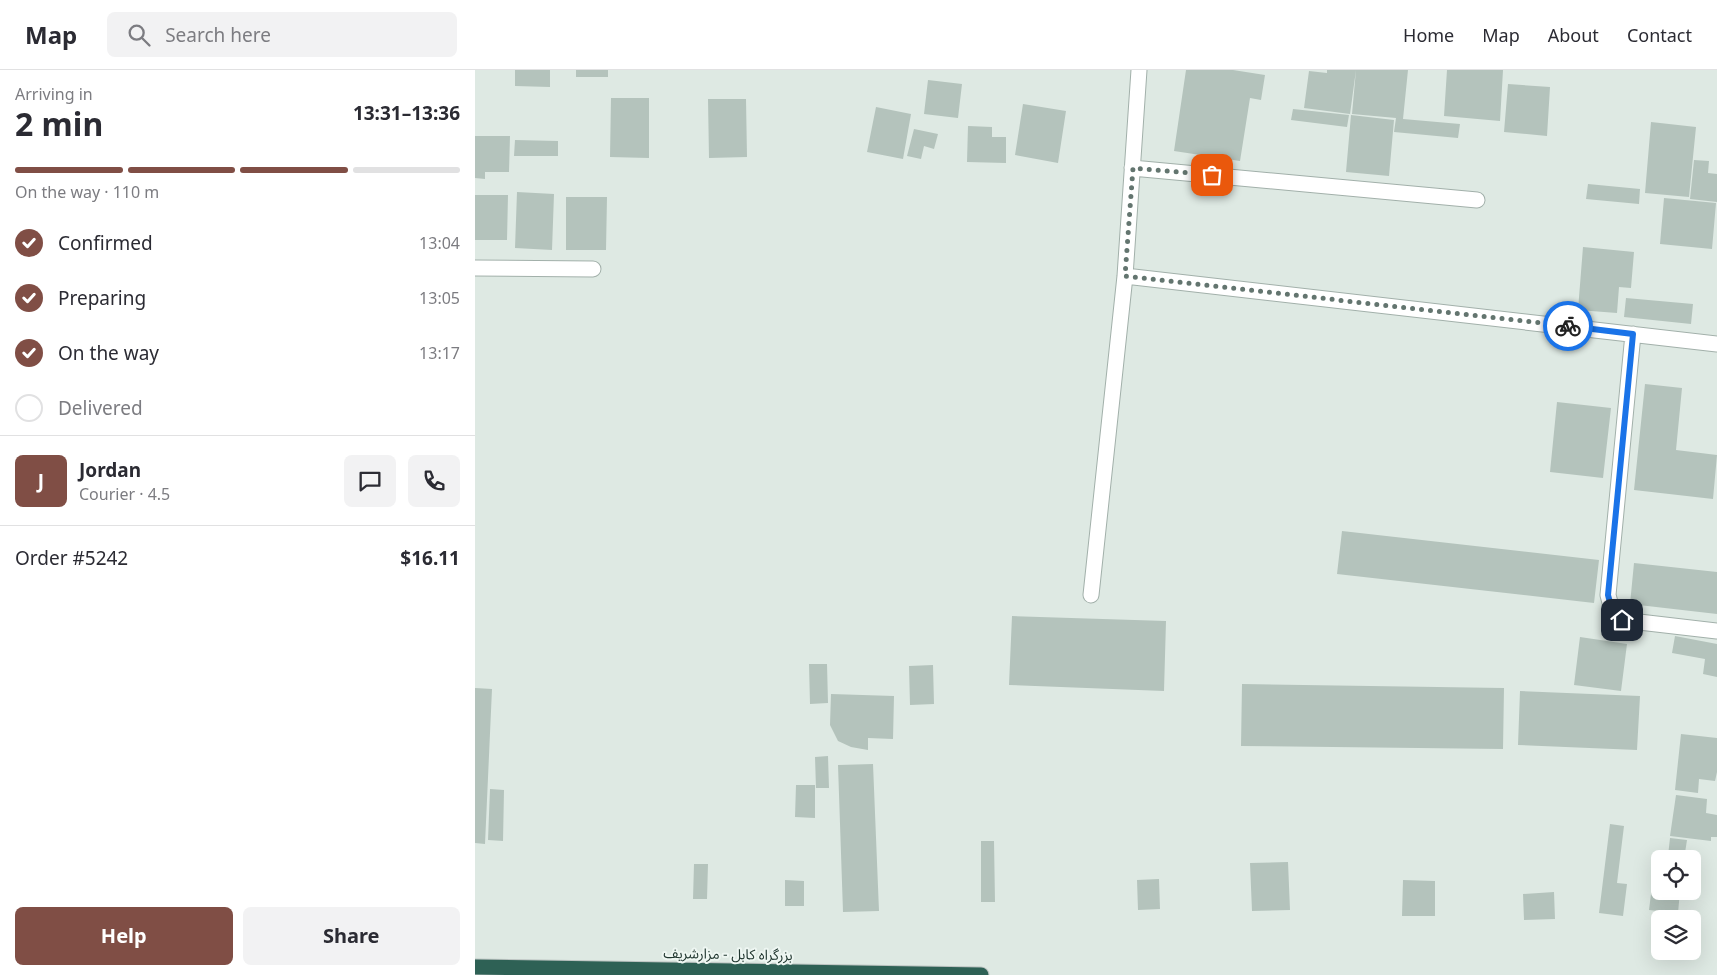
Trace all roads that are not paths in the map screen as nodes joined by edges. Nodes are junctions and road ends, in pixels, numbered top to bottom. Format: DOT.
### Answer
graph roads {
  1 [pos="1139,70"];
  2 [pos="1133,168"];
  3 [pos="1477,200"];
  4 [pos="475,268"];
  5 [pos="593,270"];
  6 [pos="1125,276"];
  7 [pos="1633,334"];
  8 [pos="1717,344"];
  9 [pos="1091,595"];
  10 [pos="1717,632"];
  11 [pos="475,967"];
  12 [pos="981,975"];
  1 -- 2 [label="street"];
  2 -- 3 [label="street"];
  2 -- 6 [label="street"];
  4 -- 5 [label="street"];
  6 -- 7 [label="street"];
  6 -- 9 [label="street"];
  7 -- 8 [label="street"];
  7 -- 10 [label="street"];
  11 -- 12 [label="highway, بزرگراه کابل - مزارشریف"];
}
